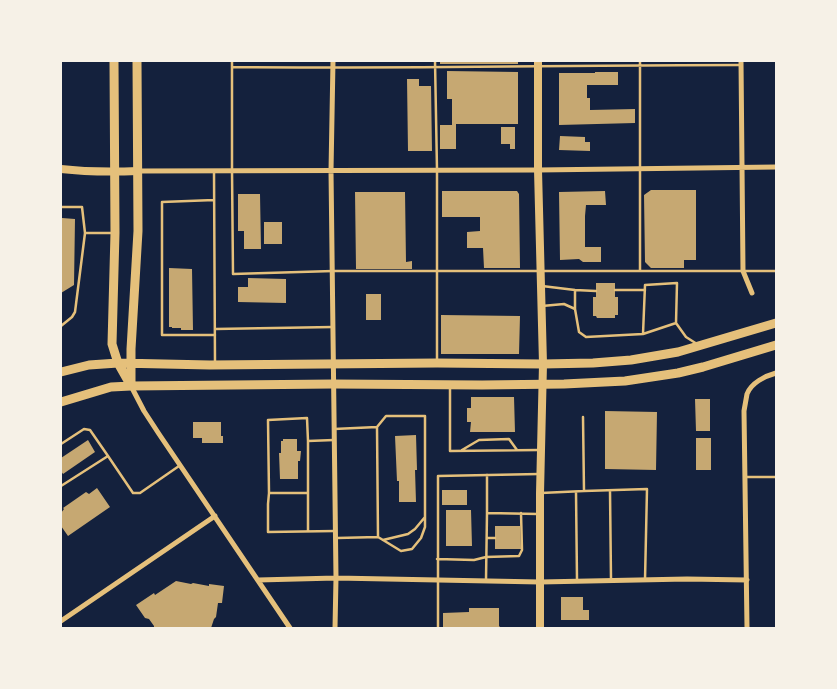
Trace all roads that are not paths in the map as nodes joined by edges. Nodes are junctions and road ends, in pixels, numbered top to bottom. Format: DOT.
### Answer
graph roads {
  1 [pos="114,61"];
  2 [pos="137,61"];
  3 [pos="232,61"];
  4 [pos="333,61"];
  5 [pos="435,61"];
  6 [pos="640,63"];
  7 [pos="741,63"];
  8 [pos="538,64"];
  9 [pos="232,67"];
  10 [pos="333,68"];
  11 [pos="435,68"];
  12 [pos="742,167"];
  13 [pos="776,167"];
  14 [pos="61,168"];
  15 [pos="640,168"];
  16 [pos="214,170"];
  17 [pos="232,170"];
  18 [pos="437,170"];
  19 [pos="538,170"];
  20 [pos="138,171"];
  21 [pos="331,171"];
  22 [pos="114,172"];
  23 [pos="214,200"];
  24 [pos="61,207"];
  25 [pos="85,233"];
  26 [pos="115,233"];
  27 [pos="540,271"];
  28 [pos="640,271"];
  29 [pos="743,271"];
  30 [pos="776,271"];
  31 [pos="333,272"];
  32 [pos="436,272"];
  33 [pos="540,286"];
  34 [pos="575,290"];
  35 [pos="615,290"];
  36 [pos="645,290"];
  37 [pos="596,291"];
  38 [pos="752,293"];
  39 [pos="541,306"];
  40 [pos="575,309"];
  41 [pos="676,323"];
  42 [pos="776,323"];
  43 [pos="61,326"];
  44 [pos="333,327"];
  45 [pos="215,329"];
  46 [pos="643,334"];
  47 [pos="215,335"];
  48 [pos="776,345"];
  49 [pos="700,346"];
  50 [pos="118,363"];
  51 [pos="130,363"];
  52 [pos="437,363"];
  53 [pos="333,364"];
  54 [pos="543,364"];
  55 [pos="215,365"];
  56 [pos="61,372"];
  57 [pos="776,373"];
  58 [pos="333,384"];
  59 [pos="542,384"];
  60 [pos="450,385"];
  61 [pos="131,386"];
  62 [pos="61,402"];
  63 [pos="583,417"];
  64 [pos="377,427"];
  65 [pos="334,429"];
  66 [pos="334,440"];
  67 [pos="308,441"];
  68 [pos="61,444"];
  69 [pos="517,450"];
  70 [pos="541,450"];
  71 [pos="461,451"];
  72 [pos="108,456"];
  73 [pos="180,466"];
  74 [pos="541,474"];
  75 [pos="487,475"];
  76 [pos="746,476"];
  77 [pos="776,477"];
  78 [pos="61,486"];
  79 [pos="584,491"];
  80 [pos="610,491"];
  81 [pos="576,492"];
  82 [pos="269,493"];
  83 [pos="308,493"];
  84 [pos="540,493"];
  85 [pos="487,513"];
  86 [pos="521,513"];
  87 [pos="540,514"];
  88 [pos="215,516"];
  89 [pos="425,517"];
  90 [pos="336,531"];
  91 [pos="308,532"];
  92 [pos="378,536"];
  93 [pos="336,538"];
  94 [pos="487,538"];
  95 [pos="495,538"];
  96 [pos="383,540"];
  97 [pos="486,557"];
  98 [pos="437,559"];
  99 [pos="336,578"];
  100 [pos="437,579"];
  101 [pos="258,580"];
  102 [pos="486,580"];
  103 [pos="611,580"];
  104 [pos="645,580"];
  105 [pos="747,580"];
  106 [pos="577,581"];
  107 [pos="540,582"];
  108 [pos="61,621"];
  109 [pos="290,628"];
  110 [pos="335,628"];
  111 [pos="438,628"];
  112 [pos="540,628"];
  113 [pos="747,628"];
  1 -- 22 [label="main road"];
  2 -- 20 [label="main road"];
  3 -- 9 [label="lane"];
  4 -- 10 [label="street"];
  5 -- 11 [label="lane"];
  6 -- 7 [label="lane"];
  6 -- 8 [label="lane"];
  6 -- 15 [label="lane"];
  7 -- 12 [label="street"];
  8 -- 11 [label="lane"];
  8 -- 19 [label="main road"];
  9 -- 10 [label="lane"];
  9 -- 17 [label="lane"];
  10 -- 11 [label="lane"];
  10 -- 21 [label="street"];
  11 -- 18 [label="lane"];
  12 -- 13 [label="street"];
  12 -- 15 [label="street"];
  12 -- 29 [label="street"];
  14 -- 22 [label="main road"];
  15 -- 19 [label="street"];
  15 -- 28 [label="lane"];
  16 -- 17 [label="street"];
  16 -- 20 [label="street"];
  16 -- 23 [label="lane"];
  17 -- 21 [label="street"];
  17 -- 31 [label="lane"];
  18 -- 19 [label="street"];
  18 -- 21 [label="street"];
  18 -- 32 [label="lane"];
  19 -- 27 [label="main road"];
  20 -- 22 [label="main road"];
  20 -- 51 [label="main road"];
  21 -- 31 [label="street"];
  22 -- 26 [label="main road"];
  23 -- 45 [label="lane"];
  23 -- 47 [label="lane"];
  24 -- 25 [label="lane"];
  25 -- 26 [label="lane"];
  25 -- 43 [label="lane"];
  26 -- 50 [label="main road"];
  27 -- 28 [label="lane"];
  27 -- 32 [label="lane"];
  27 -- 33 [label="main road"];
  28 -- 29 [label="lane"];
  29 -- 30 [label="lane"];
  29 -- 38 [label="street"];
  31 -- 32 [label="lane"];
  31 -- 44 [label="street"];
  32 -- 52 [label="lane"];
  33 -- 34 [label="lane"];
  33 -- 39 [label="main road"];
  34 -- 37 [label="lane"];
  34 -- 40 [label="lane"];
  35 -- 36 [label="lane"];
  36 -- 41 [label="lane"];
  36 -- 46 [label="lane"];
  39 -- 40 [label="lane"];
  39 -- 54 [label="main road"];
  40 -- 46 [label="lane"];
  41 -- 46 [label="lane"];
  41 -- 49 [label="lane"];
  42 -- 49 [label="main road"];
  44 -- 45 [label="lane"];
  44 -- 53 [label="street"];
  45 -- 47 [label="lane"];
  47 -- 55 [label="lane"];
  48 -- 59 [label="main road"];
  49 -- 54 [label="main road"];
  50 -- 51 [label="main road"];
  50 -- 56 [label="main road"];
  50 -- 61 [label="main road"];
  51 -- 55 [label="main road"];
  51 -- 61 [label="main road"];
  52 -- 53 [label="main road"];
  52 -- 54 [label="main road"];
  53 -- 55 [label="main road"];
  53 -- 58 [label="street"];
  54 -- 59 [label="main road"];
  57 -- 76 [label="street"];
  58 -- 60 [label="main road"];
  58 -- 61 [label="main road"];
  58 -- 65 [label="street"];
  59 -- 60 [label="main road"];
  59 -- 70 [label="main road"];
  60 -- 71 [label="lane"];
  61 -- 62 [label="main road"];
  61 -- 73 [label="street"];
  63 -- 79 [label="lane"];
  64 -- 65 [label="lane"];
  64 -- 89 [label="lane"];
  64 -- 92 [label="lane"];
  65 -- 66 [label="street"];
  66 -- 67 [label="lane"];
  66 -- 90 [label="street"];
  67 -- 82 [label="lane"];
  67 -- 83 [label="lane"];
  68 -- 72 [label="lane"];
  69 -- 70 [label="lane"];
  69 -- 71 [label="lane"];
  69 -- 71 [label="lane"];
  70 -- 74 [label="main road"];
  72 -- 73 [label="lane"];
  72 -- 78 [label="lane"];
  73 -- 88 [label="street"];
  74 -- 75 [label="lane"];
  74 -- 84 [label="main road"];
  75 -- 85 [label="lane"];
  75 -- 98 [label="lane"];
  76 -- 77 [label="lane"];
  76 -- 105 [label="street"];
  79 -- 80 [label="lane"];
  79 -- 81 [label="lane"];
  80 -- 103 [label="lane"];
  80 -- 104 [label="lane"];
  81 -- 84 [label="lane"];
  81 -- 106 [label="lane"];
  82 -- 83 [label="lane"];
  82 -- 91 [label="lane"];
  83 -- 91 [label="lane"];
  84 -- 87 [label="main road"];
  85 -- 86 [label="lane"];
  85 -- 94 [label="lane"];
  86 -- 87 [label="lane"];
  86 -- 97 [label="lane"];
  87 -- 107 [label="main road"];
  88 -- 101 [label="street"];
  88 -- 108 [label="street"];
  89 -- 96 [label="lane"];
  89 -- 96 [label="lane"];
  90 -- 91 [label="lane"];
  90 -- 93 [label="street"];
  92 -- 93 [label="lane"];
  92 -- 96 [label="lane"];
  93 -- 99 [label="street"];
  94 -- 95 [label="lane"];
  94 -- 97 [label="lane"];
  97 -- 98 [label="lane"];
  97 -- 102 [label="lane"];
  98 -- 100 [label="lane"];
  99 -- 100 [label="street"];
  99 -- 101 [label="street"];
  99 -- 110 [label="street"];
  100 -- 102 [label="street"];
  100 -- 111 [label="lane"];
  101 -- 109 [label="street"];
  102 -- 107 [label="street"];
  103 -- 104 [label="street"];
  103 -- 106 [label="street"];
  104 -- 105 [label="street"];
  105 -- 113 [label="street"];
  106 -- 107 [label="street"];
  107 -- 112 [label="main road"];
}
